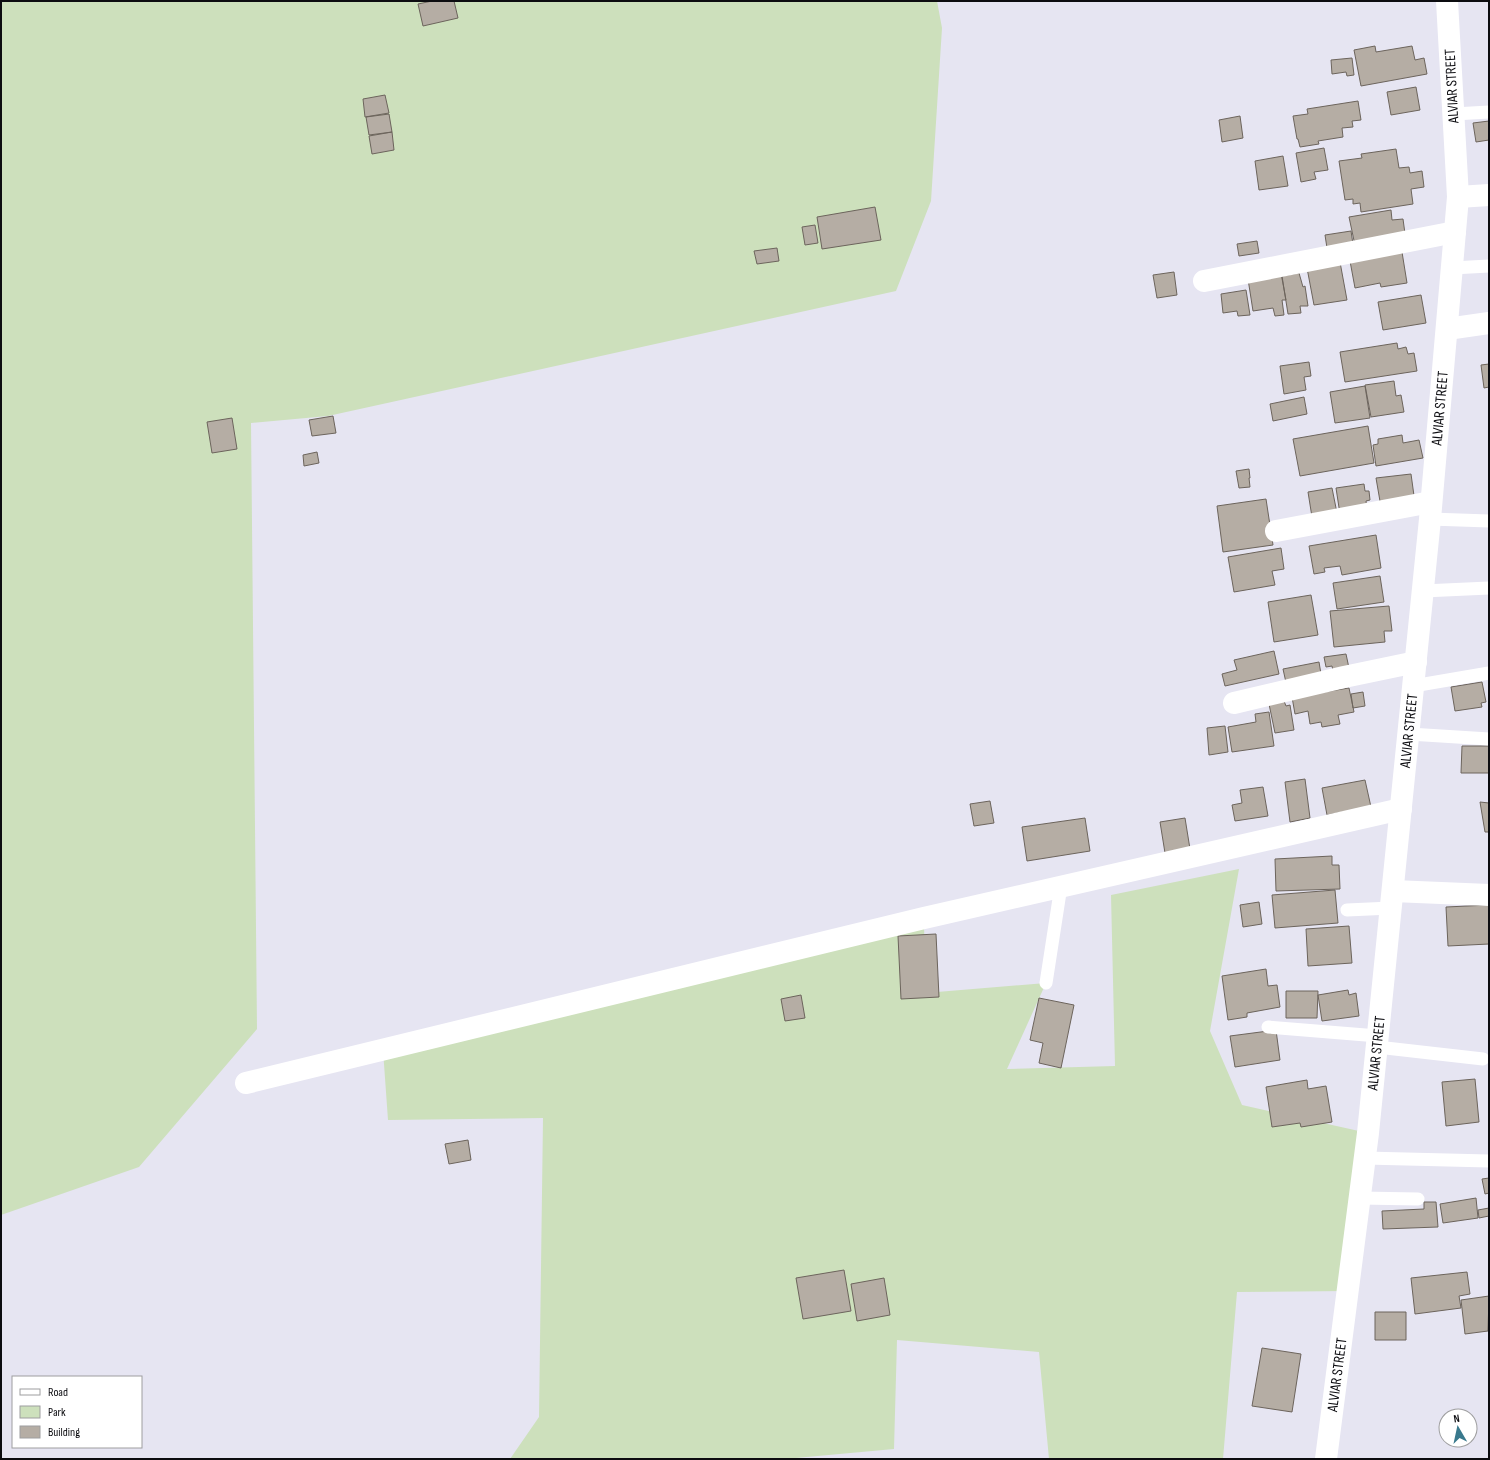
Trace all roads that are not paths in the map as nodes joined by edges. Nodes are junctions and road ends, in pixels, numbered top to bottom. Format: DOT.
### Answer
graph roads {
  1 [pos="1447,1"];
  2 [pos="1489,112"];
  3 [pos="1454,114"];
  4 [pos="1489,195"];
  5 [pos="1458,197"];
  6 [pos="1455,232"];
  7 [pos="1489,266"];
  8 [pos="1452,268"];
  9 [pos="1204,281"];
  10 [pos="1489,322"];
  11 [pos="1447,329"];
  12 [pos="1431,510"];
  13 [pos="1489,521"];
  14 [pos="1276,531"];
  15 [pos="1489,588"];
  16 [pos="1423,591"];
  17 [pos="1416,662"];
  18 [pos="1489,673"];
  19 [pos="1413,686"];
  20 [pos="1234,703"];
  21 [pos="1409,734"];
  22 [pos="1489,740"];
  23 [pos="1401,809"];
  24 [pos="1061,886"];
  25 [pos="1489,895"];
  26 [pos="1392,899"];
  27 [pos="1347,910"];
  28 [pos="1046,983"];
  29 [pos="1268,1027"];
  30 [pos="1377,1041"];
  31 [pos="1483,1059"];
  32 [pos="246,1083"];
  33 [pos="1365,1158"];
  34 [pos="1489,1161"];
  35 [pos="1360,1198"];
  36 [pos="1418,1199"];
  37 [pos="1326,1459"];
  1 -- 3 [label="street, ALVIAR STREET"];
  2 -- 3 [label="lane"];
  3 -- 5 [label="street, ALVIAR STREET"];
  4 -- 5 [label="street"];
  5 -- 6 [label="street, ALVIAR STREET"];
  6 -- 8 [label="street, ALVIAR STREET"];
  6 -- 9 [label="street"];
  7 -- 8 [label="lane"];
  8 -- 11 [label="street, ALVIAR STREET"];
  10 -- 11 [label="street"];
  11 -- 12 [label="street, ALVIAR STREET"];
  12 -- 13 [label="lane"];
  12 -- 14 [label="street"];
  12 -- 16 [label="street, ALVIAR STREET"];
  15 -- 16 [label="lane"];
  16 -- 17 [label="street, ALVIAR STREET"];
  17 -- 19 [label="street, ALVIAR STREET"];
  17 -- 20 [label="street"];
  18 -- 19 [label="lane"];
  19 -- 21 [label="street, ALVIAR STREET"];
  21 -- 22 [label="lane"];
  21 -- 23 [label="street, ALVIAR STREET"];
  23 -- 24 [label="street"];
  23 -- 26 [label="street, ALVIAR STREET"];
  24 -- 28 [label="lane"];
  24 -- 32 [label="street"];
  25 -- 26 [label="street"];
  26 -- 27 [label="lane"];
  26 -- 30 [label="street, ALVIAR STREET"];
  29 -- 30 [label="lane"];
  30 -- 31 [label="lane"];
  30 -- 33 [label="street, ALVIAR STREET"];
  33 -- 34 [label="lane"];
  33 -- 35 [label="street, ALVIAR STREET"];
  35 -- 36 [label="lane"];
  35 -- 37 [label="street, ALVIAR STREET"];
}
